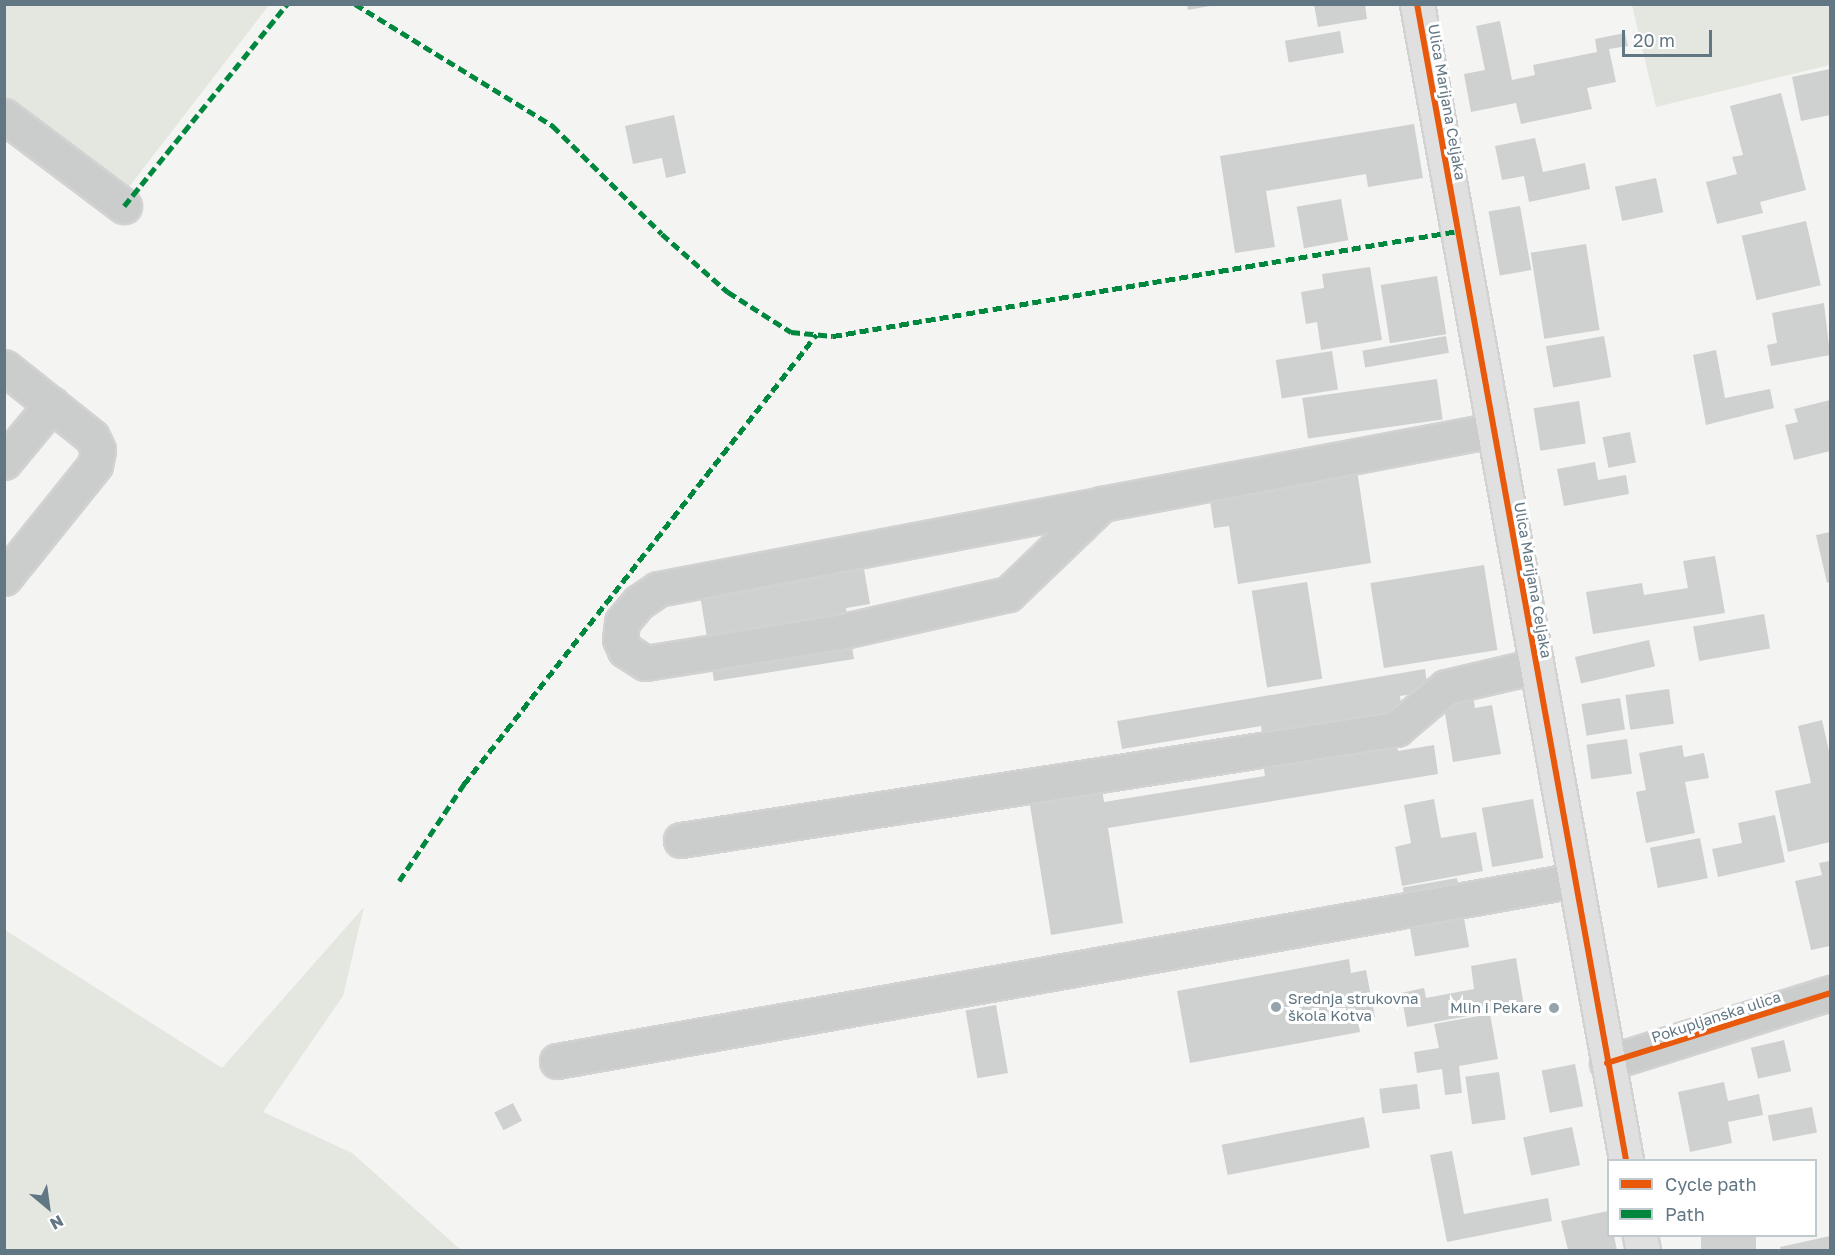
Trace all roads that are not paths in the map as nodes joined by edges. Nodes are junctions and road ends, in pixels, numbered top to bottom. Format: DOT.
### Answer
graph roads {
  1 [pos="1417,4"];
  2 [pos="4,117"];
  3 [pos="124,206"];
  4 [pos="4,367"];
  5 [pos="52,404"];
  6 [pos="1494,430"];
  7 [pos="4,462"];
  8 [pos="1102,504"];
  9 [pos="4,578"];
  10 [pos="1536,666"];
  11 [pos="681,840"];
  12 [pos="1575,880"];
  13 [pos="1830,993"];
  14 [pos="557,1061"];
  15 [pos="1607,1063"];
  16 [pos="1626,1159"];
  1 -- 6 [label="main road, Ulica Marijana Celjaka"];
  2 -- 3 [label="street"];
  4 -- 5 [label="street"];
  5 -- 7 [label="street"];
  5 -- 9 [label="street"];
  6 -- 8 [label="street"];
  6 -- 10 [label="main road, Ulica Marijana Celjaka"];
  8 -- 8 [label="street"];
  10 -- 11 [label="street"];
  10 -- 12 [label="main road, Ulica Marijana Celjaka"];
  12 -- 14 [label="street"];
  12 -- 15 [label="main road, Ulica Marijana Celjaka"];
  13 -- 15 [label="street, Pokupljanska ulica"];
  15 -- 16 [label="main road, Ulica Marijana Celjaka"];
}
